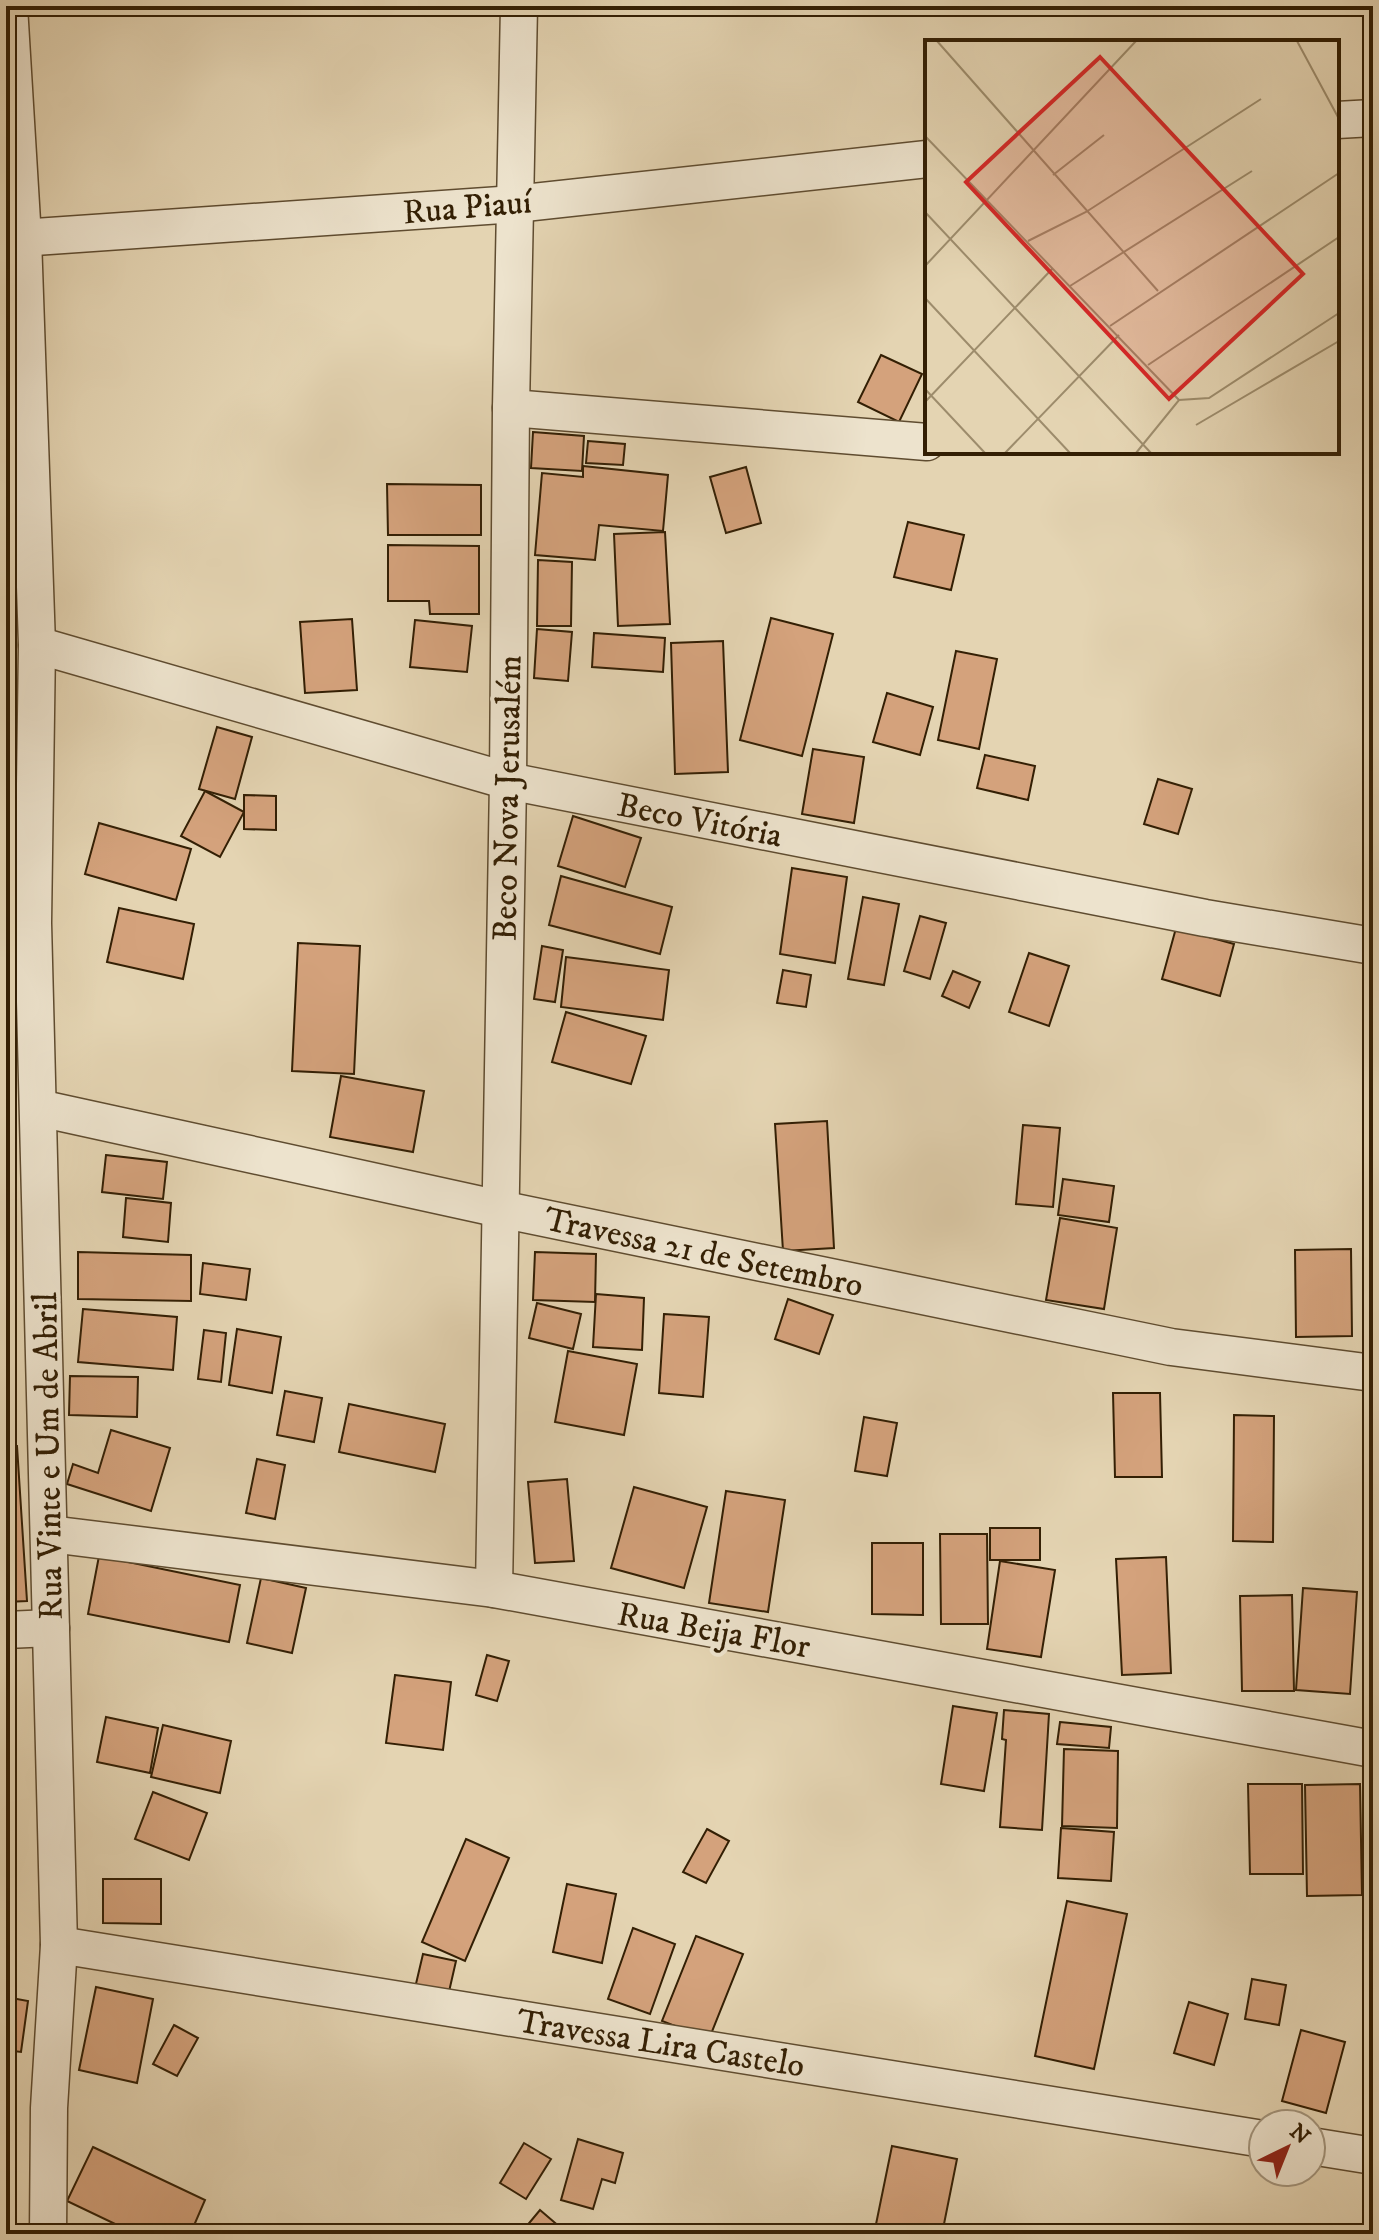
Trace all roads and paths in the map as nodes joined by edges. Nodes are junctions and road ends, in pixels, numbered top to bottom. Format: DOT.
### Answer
graph roads {
  1 [pos="9,6"];
  2 [pos="519,6"];
  3 [pos="1373,118"];
  4 [pos="1339,120"];
  5 [pos="925,159"];
  6 [pos="515,204"];
  7 [pos="15,238"];
  8 [pos="511,408"];
  9 [pos="925,442"];
  10 [pos="37,645"];
  11 [pos="508,781"];
  12 [pos="19,923"];
  13 [pos="1373,946"];
  14 [pos="39,1108"];
  15 [pos="500,1209"];
  16 [pos="1373,1373"];
  17 [pos="50,1534"];
  18 [pos="494,1589"];
  19 [pos="51,1628"];
  20 [pos="6,1630"];
  21 [pos="1373,1749"];
  22 [pos="59,1945"];
  23 [pos="1247,2136"];
  24 [pos="1327,2149"];
  25 [pos="1373,2156"];
  26 [pos="48,2234"];
  1 -- 7 [label="street, Rua Vinte e Um de Abril"];
  2 -- 6 [label="street, Beco Nova Jerusalém"];
  3 -- 4 [label="street"];
  5 -- 6 [label="street, Rua Piauí"];
  6 -- 7 [label="street, Rua Piauí"];
  6 -- 8 [label="street, Beco Nova Jerusalém"];
  7 -- 10 [label="street, Rua Vinte e Um de Abril"];
  8 -- 9 [label="street"];
  8 -- 11 [label="street, Beco Nova Jerusalém"];
  10 -- 11 [label="street, Beco Vitória"];
  10 -- 12 [label="street, Rua Vinte e Um de Abril"];
  11 -- 13 [label="street, Beco Vitória"];
  11 -- 15 [label="street, Beco Nova Jerusalém"];
  12 -- 14 [label="street, Rua Vinte e Um de Abril"];
  14 -- 15 [label="street, Travessa 21 de Setembro"];
  14 -- 17 [label="street, Rua Vinte e Um de Abril"];
  15 -- 16 [label="street, Travessa 21 de Setembro"];
  15 -- 18 [label="street, Beco Nova Jerusalém"];
  17 -- 18 [label="street, Rua Beija Flor"];
  17 -- 19 [label="street, Rua Vinte e Um de Abril"];
  18 -- 21 [label="street, Rua Beija Flor"];
  19 -- 20 [label="street"];
  19 -- 22 [label="street, Rua Vinte e Um de Abril"];
  22 -- 23 [label="street, Travessa Lira Castelo"];
  22 -- 26 [label="street, Rua Vinte e Um de Abril"];
  24 -- 25 [label="street"];
}
